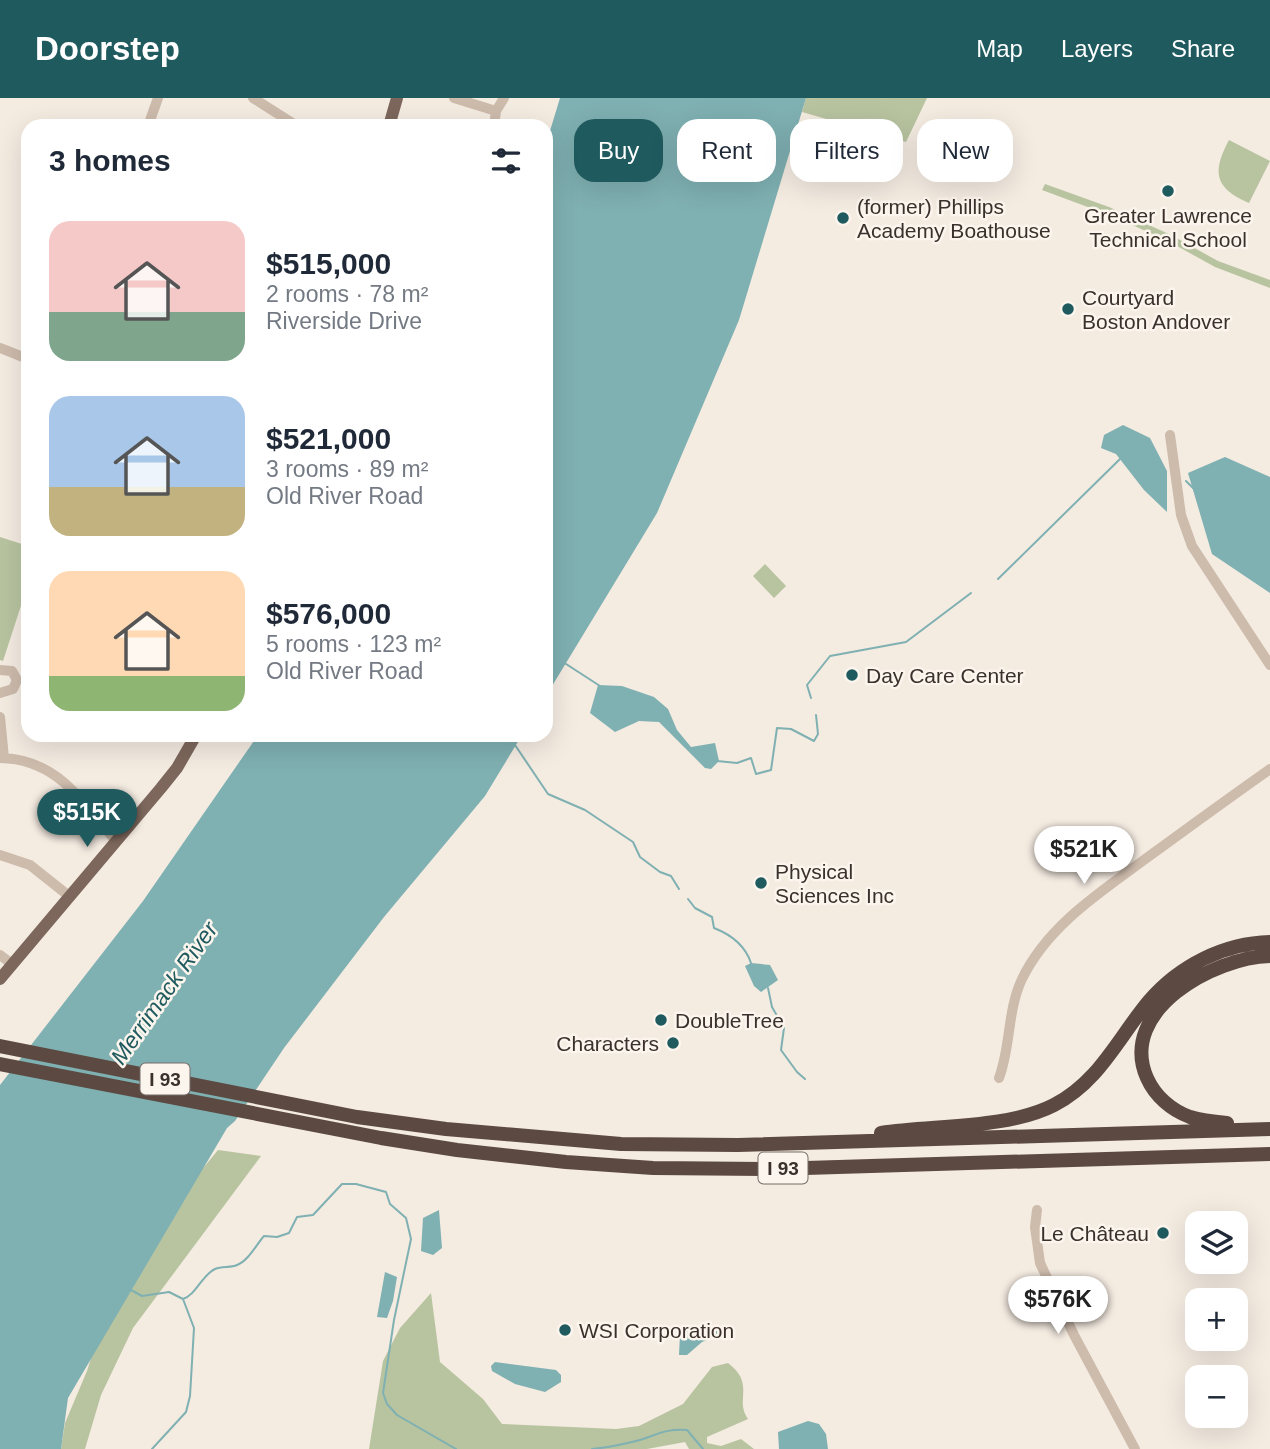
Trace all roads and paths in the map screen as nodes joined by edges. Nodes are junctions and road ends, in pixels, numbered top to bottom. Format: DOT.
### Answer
graph roads {
  1 [pos="158,98"];
  2 [pos="253,98"];
  3 [pos="397,98"];
  4 [pos="454,98"];
  5 [pos="504,98"];
  6 [pos="496,111"];
  7 [pos="150,119"];
  8 [pos="286,119"];
  9 [pos="391,119"];
  10 [pos="495,119"];
  11 [pos="0,348"];
  12 [pos="21,356"];
  13 [pos="1170,435"];
  14 [pos="1270,665"];
  15 [pos="0,670"];
  16 [pos="0,694"];
  17 [pos="0,717"];
  18 [pos="192,742"];
  19 [pos="2,758"];
  20 [pos="1270,769"];
  21 [pos="116,841"];
  22 [pos="0,855"];
  23 [pos="69,896"];
  24 [pos="1270,942"];
  25 [pos="0,955"];
  26 [pos="1270,956"];
  27 [pos="12,964"];
  28 [pos="0,979"];
  29 [pos="0,1046"];
  30 [pos="0,1064"];
  31 [pos="0,1073"];
  32 [pos="52,1074"];
  33 [pos="999,1078"];
  34 [pos="1270,1129"];
  35 [pos="811,1143"];
  36 [pos="1270,1154"];
  37 [pos="1037,1210"];
  38 [pos="1135,1449"];
  1 -- 7 [label="street"];
  2 -- 8 [label="street"];
  3 -- 9 [label="main road"];
  4 -- 6 [label="street"];
  5 -- 6 [label="street"];
  6 -- 10 [label="street"];
  11 -- 12 [label="street"];
  13 -- 14 [label="street"];
  15 -- 16 [label="street"];
  17 -- 19 [label="street"];
  18 -- 21 [label="main road"];
  19 -- 21 [label="street"];
  20 -- 33 [label="street"];
  21 -- 23 [label="main road"];
  22 -- 23 [label="street"];
  23 -- 27 [label="main road"];
  24 -- 35 [label="highway"];
  25 -- 27 [label="street"];
  26 -- 34 [label="highway"];
  27 -- 28 [label="main road"];
  29 -- 35 [label="highway, I 93"];
  30 -- 32 [label="highway, I 93"];
  31 -- 32 [label="highway"];
  32 -- 36 [label="highway, I 93"];
  34 -- 35 [label="highway, I 93"];
  37 -- 38 [label="street"];
}
